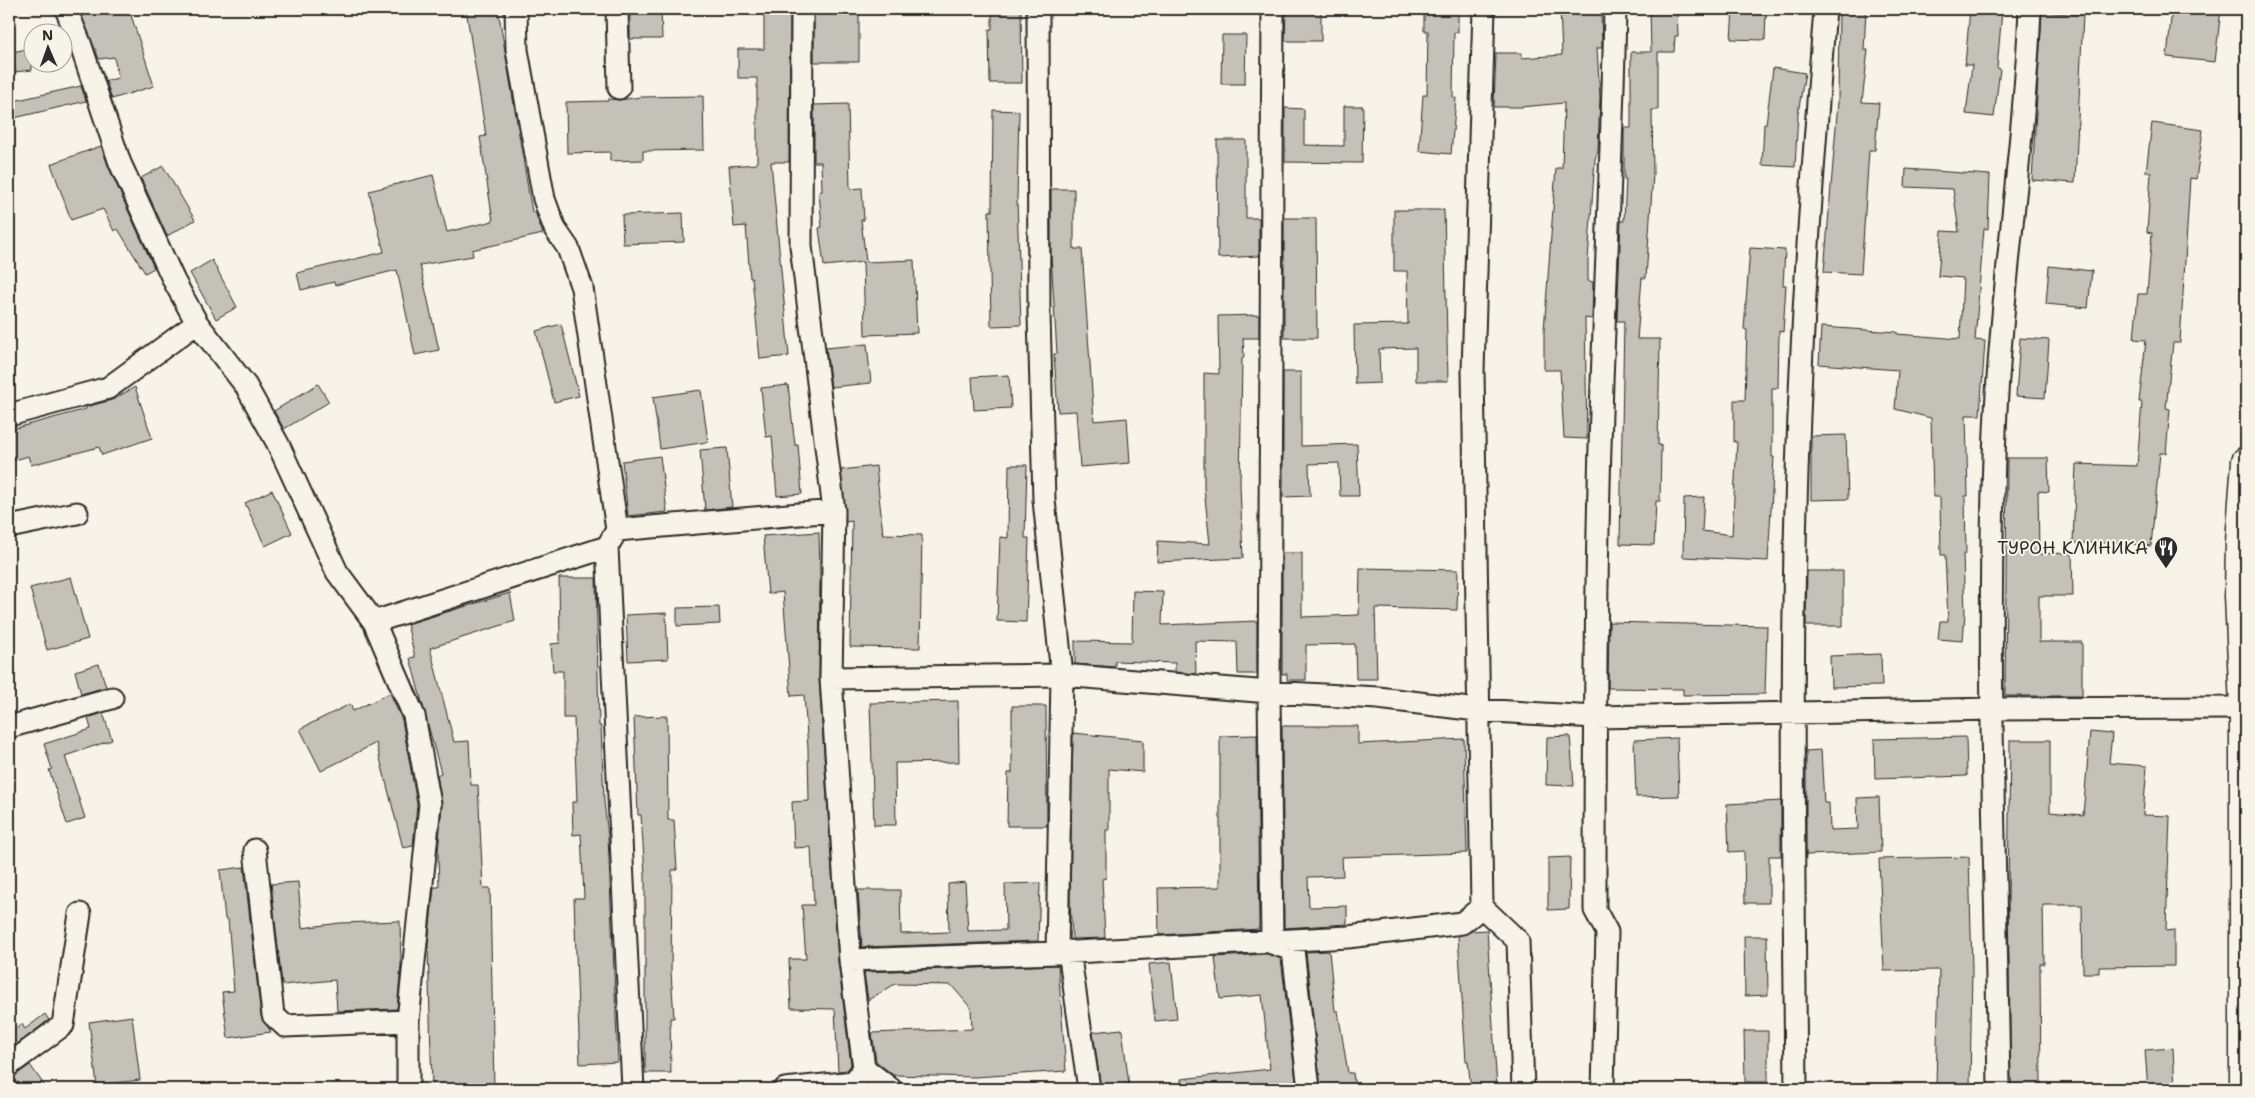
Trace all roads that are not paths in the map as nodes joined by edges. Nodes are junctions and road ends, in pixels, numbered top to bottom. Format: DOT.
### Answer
graph roads {
  1 [pos="66,9"];
  2 [pos="516,9"];
  3 [pos="616,9"];
  4 [pos="802,9"];
  5 [pos="1038,9"];
  6 [pos="1273,9"];
  7 [pos="1484,9"];
  8 [pos="1615,9"];
  9 [pos="1825,9"];
  10 [pos="2030,9"];
  11 [pos="618,88"];
  12 [pos="197,323"];
  13 [pos="9,415"];
  14 [pos="2246,461"];
  15 [pos="834,511"];
  16 [pos="78,513"];
  17 [pos="9,527"];
  18 [pos="612,539"];
  19 [pos="374,622"];
  20 [pos="1062,675"];
  21 [pos="2245,677"];
  22 [pos="831,678"];
  23 [pos="1269,692"];
  24 [pos="112,698"];
  25 [pos="2244,708"];
  26 [pos="1993,709"];
  27 [pos="1477,710"];
  28 [pos="1793,714"];
  29 [pos="1595,717"];
  30 [pos="9,727"];
  31 [pos="255,850"];
  32 [pos="1482,907"];
  33 [pos="2246,912"];
  34 [pos="80,914"];
  35 [pos="1272,943"];
  36 [pos="1063,952"];
  37 [pos="850,960"];
  38 [pos="408,1021"];
  39 [pos="9,1065"];
  40 [pos="864,1068"];
  41 [pos="2245,1075"];
  42 [pos="408,1089"];
  43 [pos="633,1089"];
  44 [pos="785,1089"];
  45 [pos="891,1089"];
  46 [pos="1089,1089"];
  47 [pos="1309,1089"];
  48 [pos="1523,1089"];
  49 [pos="1603,1089"];
  50 [pos="1796,1089"];
  51 [pos="1999,1089"];
  1 -- 12 [label="street"];
  2 -- 18 [label="street"];
  3 -- 11 [label="street"];
  4 -- 15 [label="street"];
  5 -- 20 [label="street"];
  6 -- 23 [label="street"];
  7 -- 27 [label="street"];
  8 -- 29 [label="street"];
  9 -- 28 [label="street"];
  10 -- 26 [label="street"];
  12 -- 13 [label="street"];
  12 -- 19 [label="street"];
  14 -- 21 [label="main road"];
  15 -- 18 [label="street"];
  15 -- 22 [label="street"];
  16 -- 17 [label="street"];
  18 -- 19 [label="street"];
  18 -- 43 [label="street"];
  19 -- 38 [label="street"];
  20 -- 22 [label="street"];
  20 -- 23 [label="street"];
  20 -- 36 [label="street"];
  21 -- 25 [label="main road"];
  22 -- 37 [label="street"];
  23 -- 27 [label="street"];
  23 -- 35 [label="street"];
  24 -- 30 [label="street"];
  25 -- 26 [label="street"];
  25 -- 33 [label="main road"];
  26 -- 28 [label="street"];
  26 -- 51 [label="street"];
  27 -- 29 [label="street"];
  27 -- 32 [label="street"];
  28 -- 29 [label="street"];
  28 -- 50 [label="street"];
  29 -- 49 [label="street"];
  31 -- 38 [label="street"];
  32 -- 35 [label="street"];
  32 -- 48 [label="street"];
  33 -- 41 [label="main road"];
  34 -- 39 [label="street"];
  35 -- 36 [label="street"];
  35 -- 47 [label="street"];
  36 -- 37 [label="street"];
  36 -- 46 [label="street"];
  37 -- 40 [label="street"];
  38 -- 42 [label="street"];
  40 -- 44 [label="street"];
  40 -- 45 [label="street"];
}
